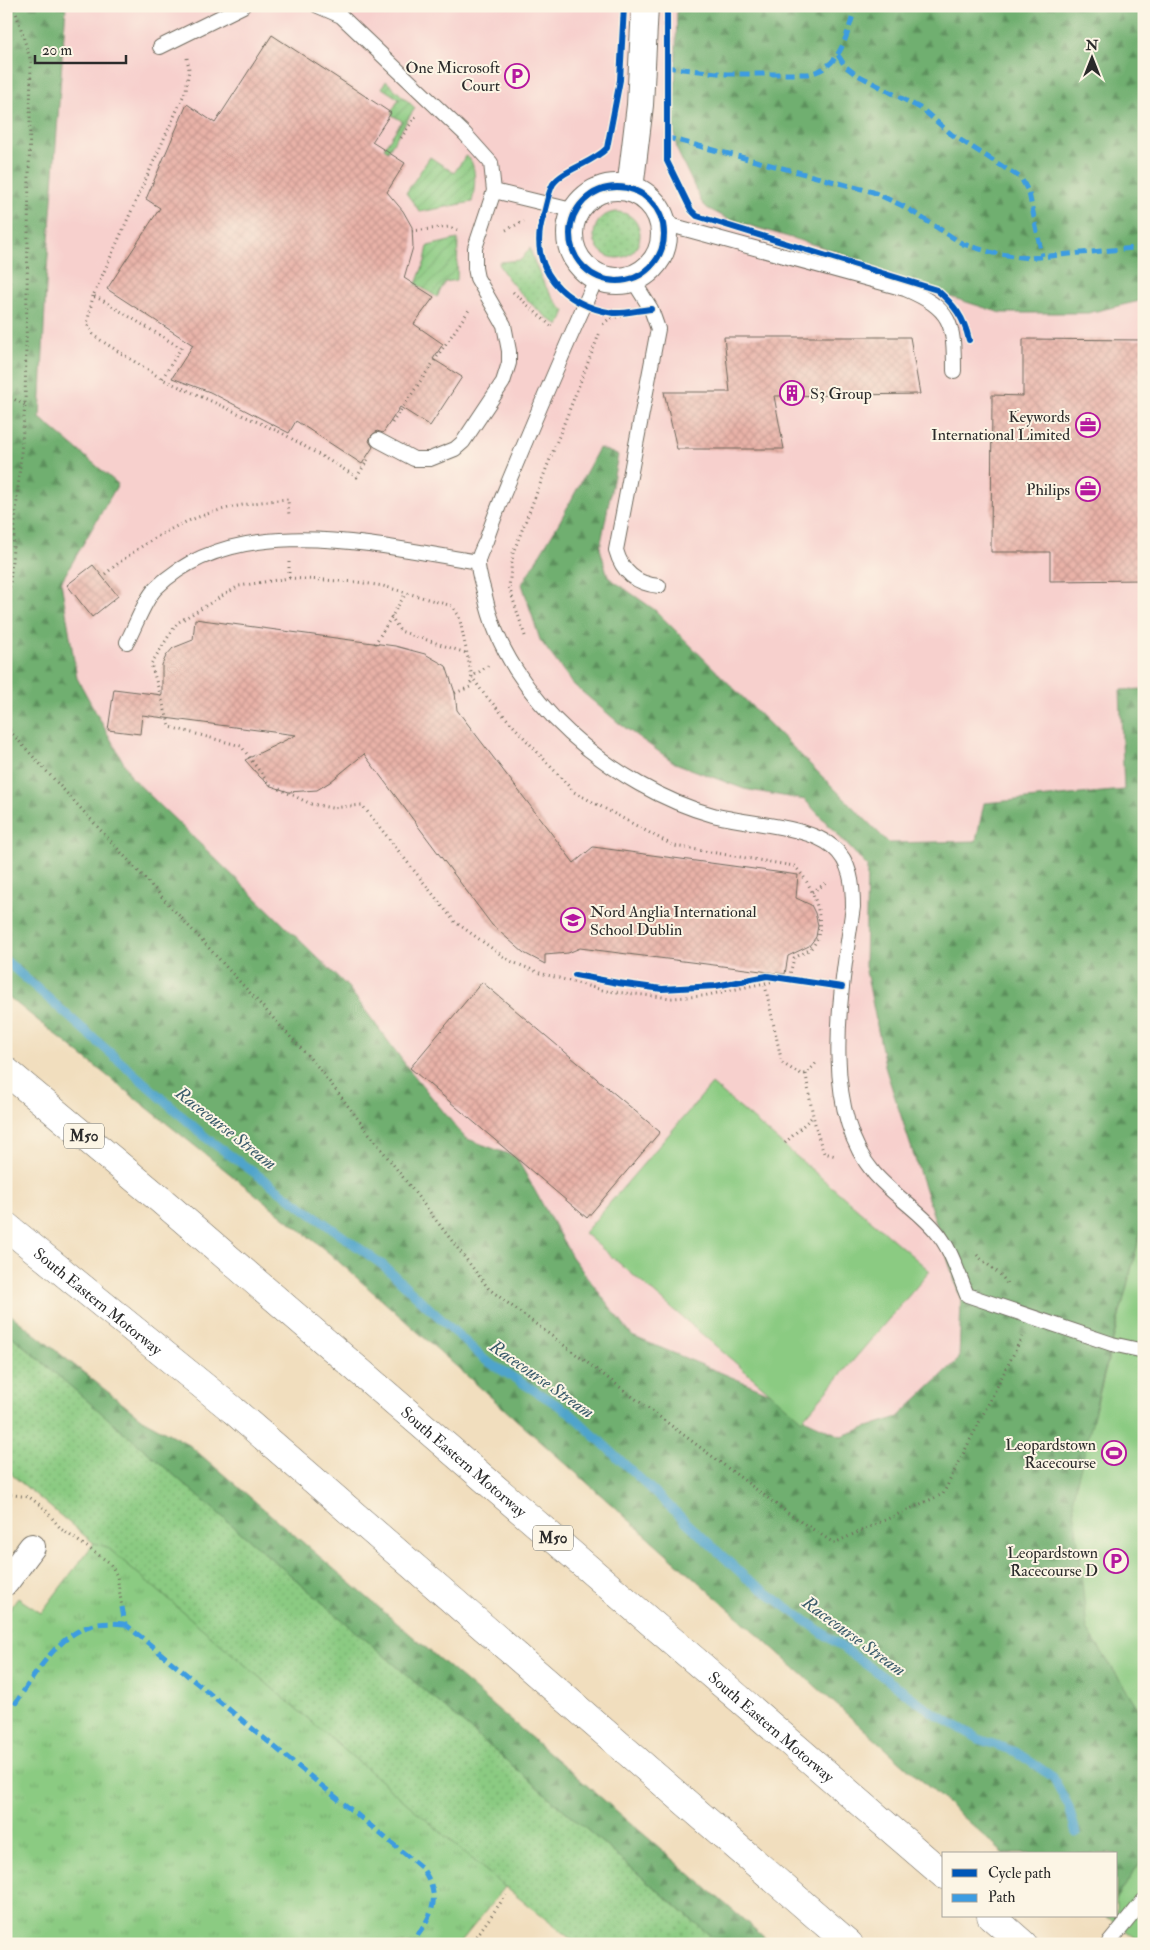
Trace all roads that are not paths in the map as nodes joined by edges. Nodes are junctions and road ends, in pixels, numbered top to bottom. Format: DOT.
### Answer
graph roads {
  1 [pos="243,6"];
  2 [pos="318,6"];
  3 [pos="645,6"];
  4 [pos="160,46"];
  5 [pos="630,189"];
  6 [pos="494,191"];
  7 [pos="576,212"];
  8 [pos="663,223"];
  9 [pos="597,277"];
  10 [pos="631,277"];
  11 [pos="954,371"];
  12 [pos="379,440"];
  13 [pos="478,562"];
  14 [pos="659,586"];
  15 [pos="127,642"];
  16 [pos="6,1071"];
  17 [pos="6,1226"];
  18 [pos="1144,1351"];
  19 [pos="32,1546"];
  20 [pos="6,1582"];
  21 [pos="942,1874"];
  22 [pos="1144,1900"];
  23 [pos="993,1918"];
  24 [pos="849,1944"];
  25 [pos="1023,1944"];
  26 [pos="1108,1944"];
  1 -- 4 [label="lane"];
  2 -- 6 [label="lane"];
  3 -- 5 [label="street"];
  5 -- 7 [label="street"];
  5 -- 8 [label="street"];
  6 -- 7 [label="lane"];
  6 -- 12 [label="lane"];
  7 -- 9 [label="street"];
  8 -- 10 [label="street"];
  8 -- 11 [label="lane"];
  9 -- 10 [label="street"];
  9 -- 13 [label="lane"];
  10 -- 14 [label="lane"];
  13 -- 15 [label="lane"];
  13 -- 18 [label="lane"];
  16 -- 21 [label="highway, South Eastern Motorway / M50"];
  17 -- 24 [label="highway, South Eastern Motorway"];
  19 -- 20 [label="street"];
  22 -- 26 [label="lane"];
  23 -- 25 [label="highway"];
}
